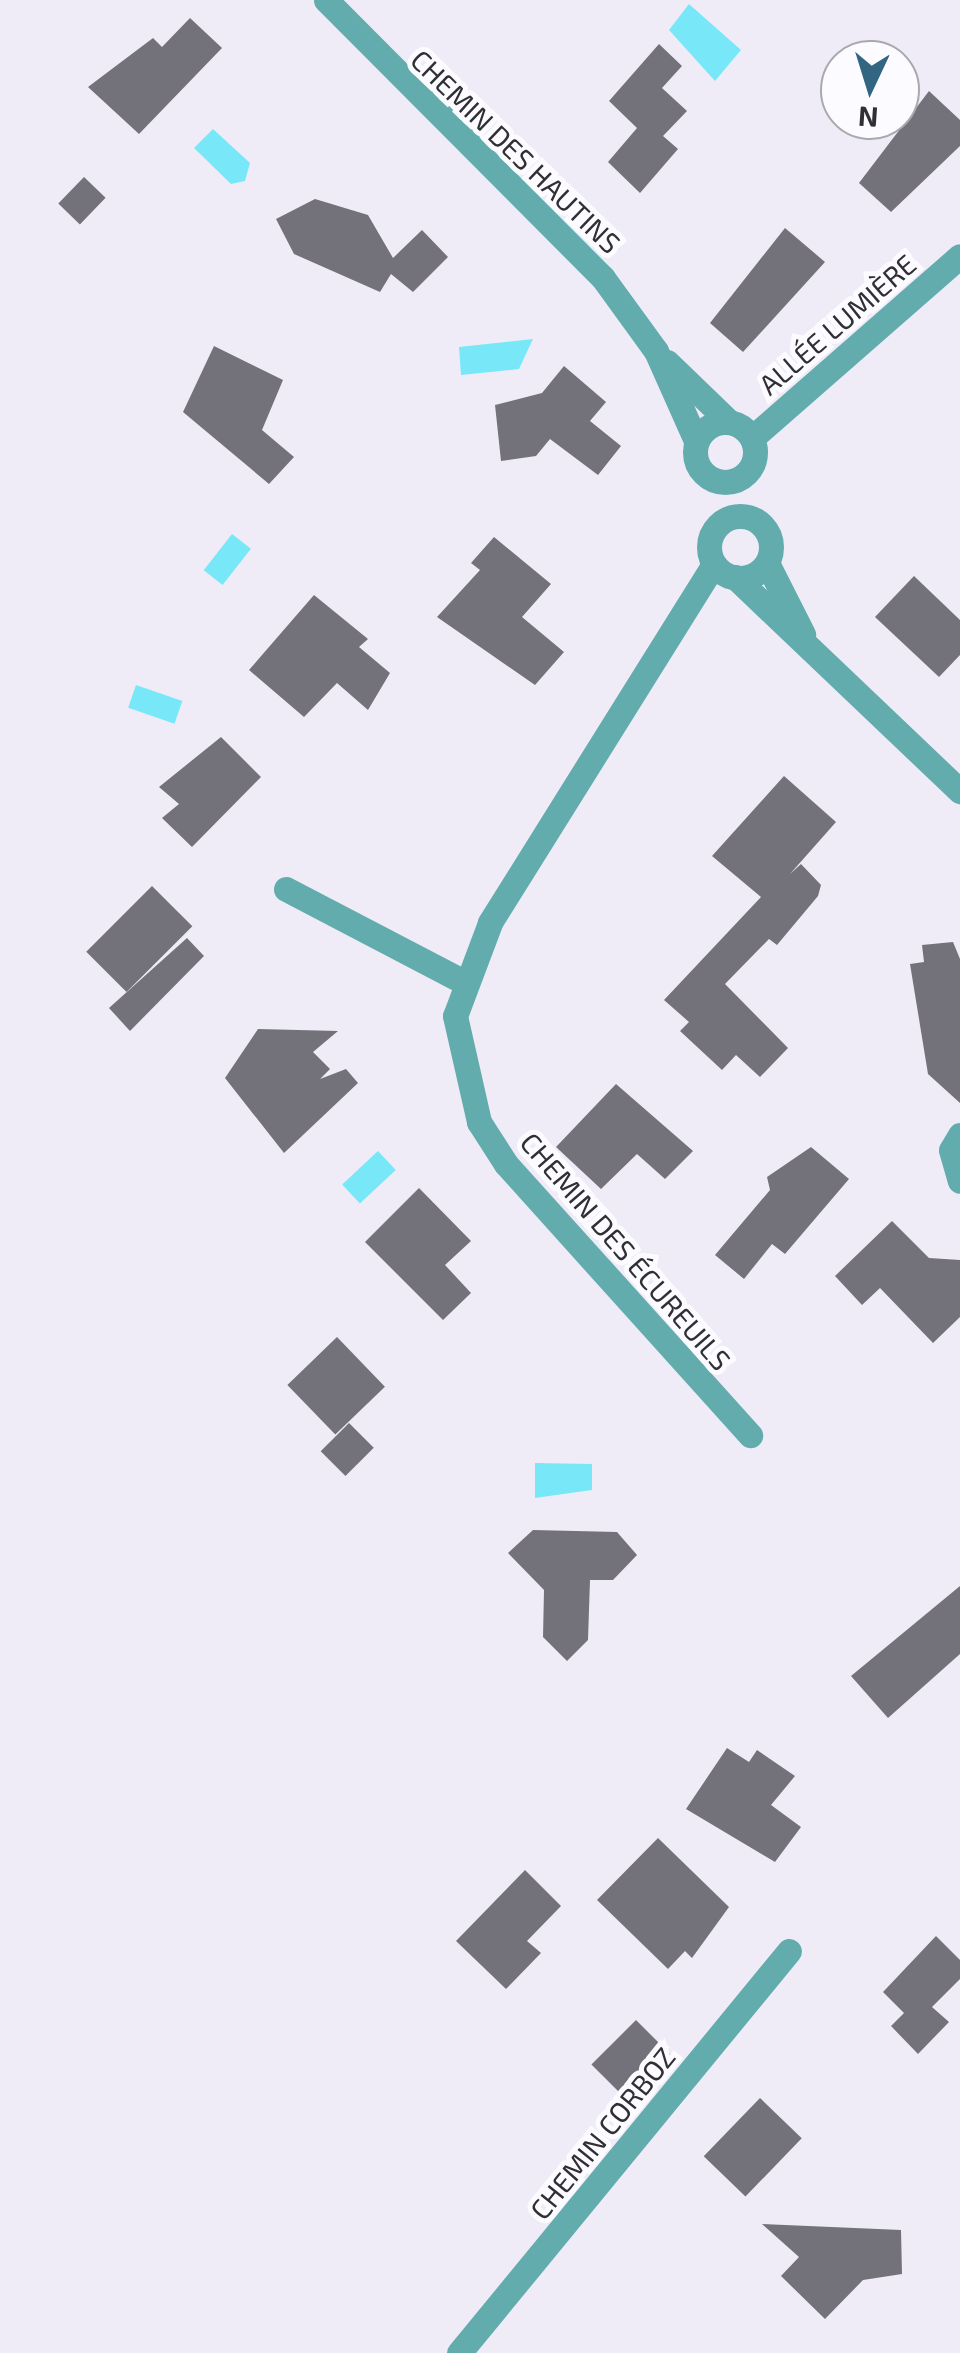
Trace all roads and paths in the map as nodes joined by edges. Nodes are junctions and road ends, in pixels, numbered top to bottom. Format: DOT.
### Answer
graph roads {
  1 [pos="326,0"];
  2 [pos="960,256"];
  3 [pos="656,351"];
  4 [pos="728,421"];
  5 [pos="696,441"];
  6 [pos="753,450"];
  7 [pos="709,478"];
  8 [pos="760,522"];
  9 [pos="714,529"];
  10 [pos="767,562"];
  11 [pos="724,570"];
  12 [pos="807,642"];
  13 [pos="960,791"];
  14 [pos="286,889"];
  15 [pos="462,981"];
  16 [pos="960,1135"];
  17 [pos="960,1181"];
  18 [pos="750,1435"];
  19 [pos="789,1951"];
  20 [pos="460,2353"];
  1 -- 3 [label="street, CHEMIN DES HAUTINS"];
  2 -- 6 [label="street, ALLÉE LUMIÈRE"];
  3 -- 4 [label="street, CHEMIN DES HAUTINS"];
  3 -- 5 [label="street, CHEMIN DES HAUTINS"];
  4 -- 5 [label="street"];
  4 -- 6 [label="street, CHEMIN DES HAUTINS"];
  5 -- 7 [label="street, CHEMIN DES HAUTINS"];
  6 -- 7 [label="street"];
  6 -- 8 [label="street"];
  7 -- 9 [label="street, CHEMIN DES HAUTINS"];
  8 -- 9 [label="street"];
  8 -- 10 [label="street"];
  9 -- 11 [label="street, CHEMIN DES HAUTINS"];
  10 -- 11 [label="street"];
  10 -- 12 [label="street"];
  11 -- 12 [label="street"];
  11 -- 15 [label="street, CHEMIN DES ÉCUREUILS"];
  12 -- 13 [label="street"];
  14 -- 15 [label="street"];
  15 -- 18 [label="street, CHEMIN DES ÉCUREUILS"];
  16 -- 17 [label="street"];
  19 -- 20 [label="street, CHEMIN CORBOZ"];
}
